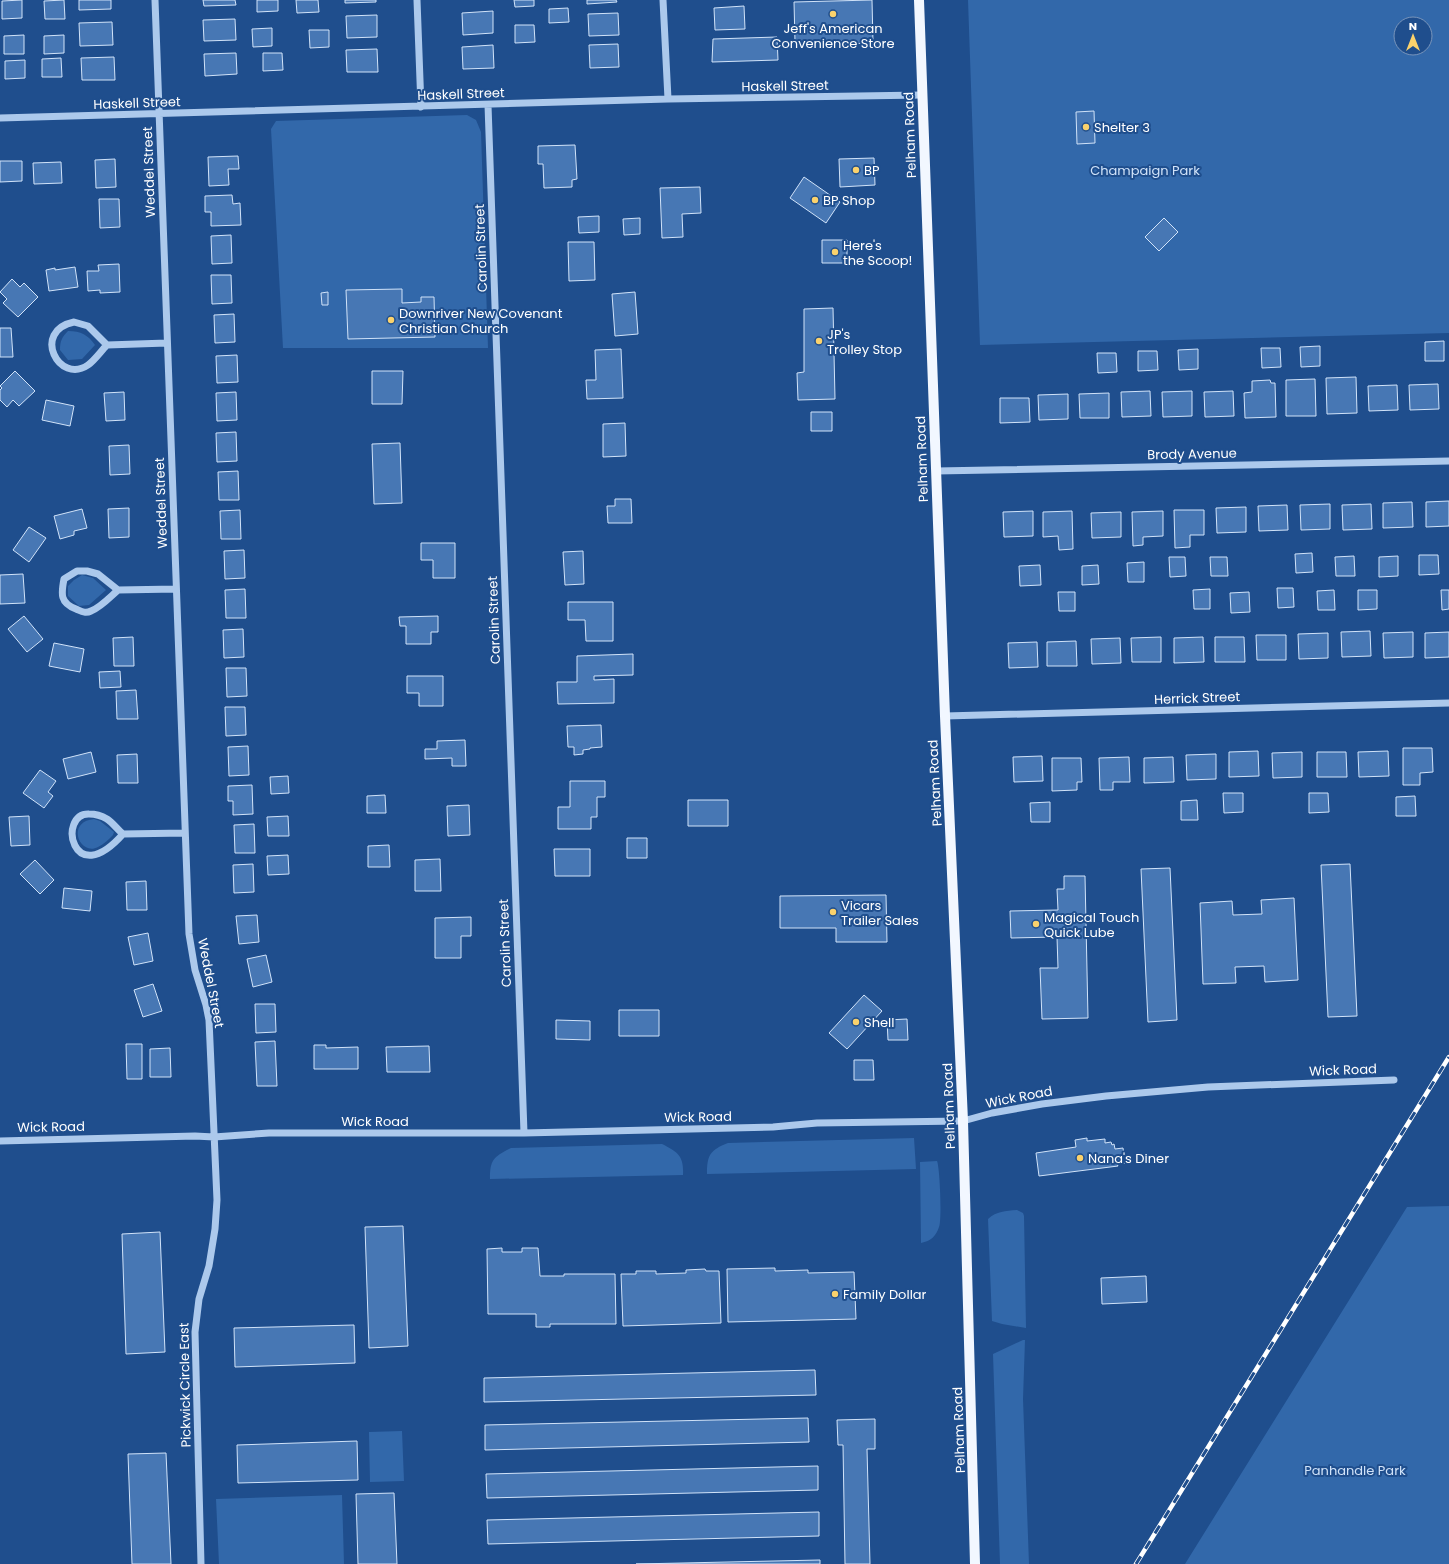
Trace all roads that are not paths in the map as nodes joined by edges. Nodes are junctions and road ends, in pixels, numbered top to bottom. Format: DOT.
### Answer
graph roads {
  1 [pos="155,0"];
  2 [pos="417,0"];
  3 [pos="663,0"];
  4 [pos="919,0"];
  5 [pos="922,95"];
  6 [pos="668,99"];
  7 [pos="488,105"];
  8 [pos="421,107"];
  9 [pos="159,114"];
  10 [pos="0,118"];
  11 [pos="167,343"];
  12 [pos="107,345"];
  13 [pos="1449,461"];
  14 [pos="936,471"];
  15 [pos="176,589"];
  16 [pos="118,590"];
  17 [pos="1449,703"];
  18 [pos="945,716"];
  19 [pos="185,833"];
  20 [pos="123,834"];
  21 [pos="1394,1080"];
  22 [pos="963,1121"];
  23 [pos="524,1133"];
  24 [pos="214,1137"];
  25 [pos="0,1140"];
  26 [pos="201,1564"];
  27 [pos="975,1564"];
  1 -- 9 [label="street, Weddel Street"];
  2 -- 8 [label="street"];
  3 -- 6 [label="street"];
  4 -- 5 [label="main road, Pelham Road"];
  5 -- 6 [label="street, Haskell Street"];
  5 -- 14 [label="main road, Pelham Road"];
  6 -- 7 [label="street, Haskell Street"];
  7 -- 8 [label="street, Haskell Street"];
  7 -- 23 [label="street, Carolin Street"];
  8 -- 9 [label="street, Haskell Street"];
  9 -- 10 [label="street, Haskell Street"];
  9 -- 11 [label="street, Weddel Street"];
  11 -- 12 [label="street"];
  11 -- 15 [label="street, Weddel Street"];
  12 -- 12 [label="street"];
  13 -- 14 [label="street, Brody Avenue"];
  14 -- 18 [label="main road, Pelham Road"];
  15 -- 16 [label="street"];
  15 -- 19 [label="street, Weddel Street"];
  16 -- 16 [label="street"];
  17 -- 18 [label="street, Herrick Street"];
  18 -- 22 [label="main road, Pelham Road"];
  19 -- 20 [label="street"];
  19 -- 24 [label="street, Weddel Street"];
  20 -- 20 [label="street"];
  21 -- 22 [label="street, Wick Road"];
  22 -- 23 [label="street, Wick Road"];
  22 -- 27 [label="main road, Pelham Road"];
  23 -- 24 [label="street, Wick Road"];
  24 -- 25 [label="street, Wick Road"];
  24 -- 26 [label="street, Pickwick Circle East"];
}
